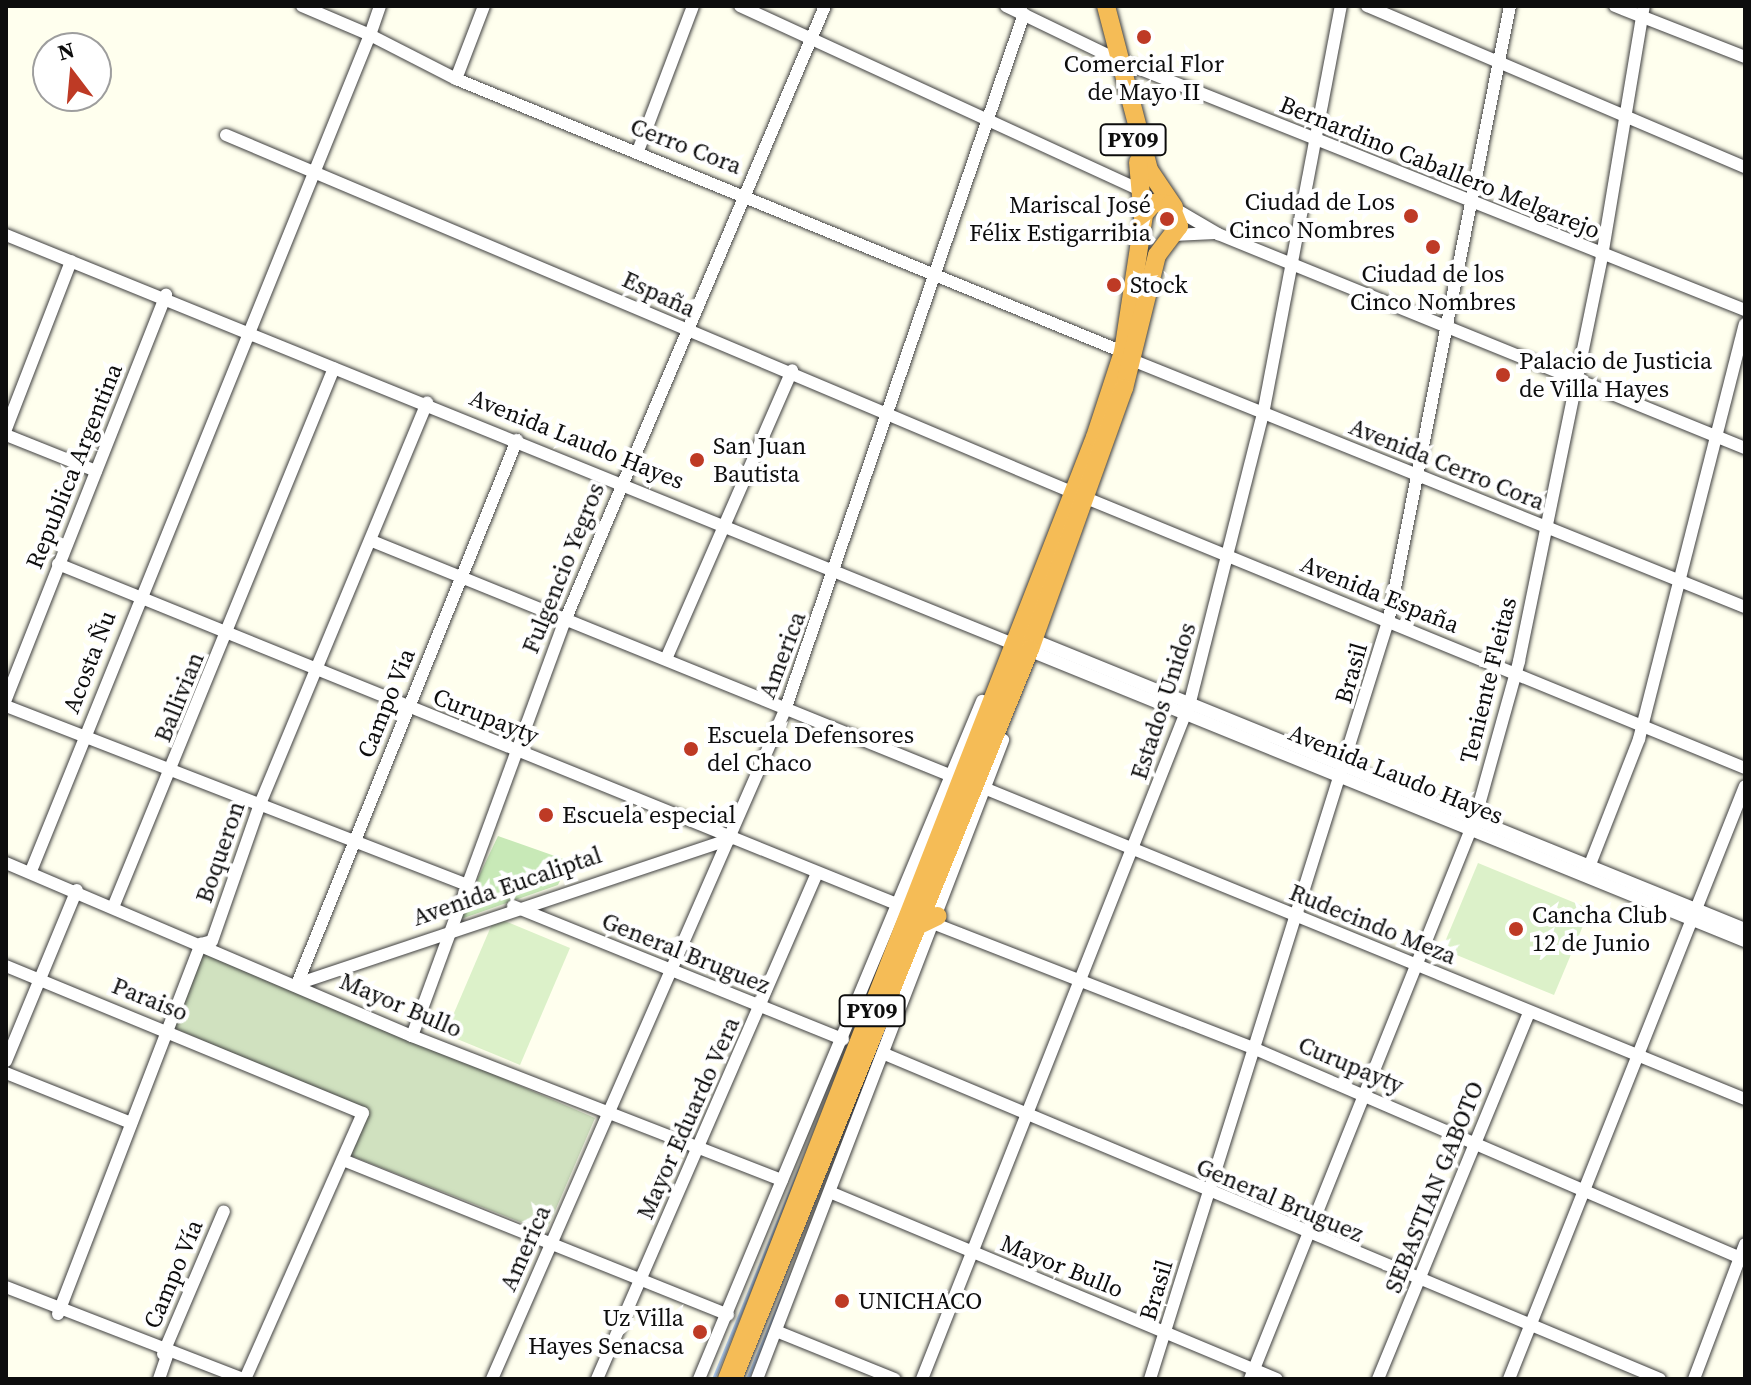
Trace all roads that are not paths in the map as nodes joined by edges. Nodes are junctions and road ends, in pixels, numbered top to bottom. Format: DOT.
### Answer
graph roads {
  1 [pos="302,6"];
  2 [pos="380,6"];
  3 [pos="484,6"];
  4 [pos="693,6"];
  5 [pos="740,6"];
  6 [pos="825,6"];
  7 [pos="1006,6"];
  8 [pos="1106,6"];
  9 [pos="1341,6"];
  10 [pos="1367,6"];
  11 [pos="1510,6"];
  12 [pos="1615,6"];
  13 [pos="1642,11"];
  14 [pos="1024,14"];
  15 [pos="370,35"];
  16 [pos="817,39"];
  17 [pos="1745,57"];
  18 [pos="1120,61"];
  19 [pos="1501,62"];
  20 [pos="456,79"];
  21 [pos="1625,113"];
  22 [pos="985,118"];
  23 [pos="226,135"];
  24 [pos="1313,138"];
  25 [pos="638,151"];
  26 [pos="1745,167"];
  27 [pos="318,171"];
  28 [pos="1143,191"];
  29 [pos="749,193"];
  30 [pos="1470,205"];
  31 [pos="1176,208"];
  32 [pos="1144,222"];
  33 [pos="1218,234"];
  34 [pos="6,235"];
  35 [pos="1171,236"];
  36 [pos="1602,256"];
  37 [pos="71,261"];
  38 [pos="1291,261"];
  39 [pos="939,276"];
  40 [pos="166,294"];
  41 [pos="1745,310"];
  42 [pos="1745,324"];
  43 [pos="1446,325"];
  44 [pos="246,333"];
  45 [pos="688,333"];
  46 [pos="1128,356"];
  47 [pos="334,368"];
  48 [pos="792,370"];
  49 [pos="1574,379"];
  50 [pos="427,402"];
  51 [pos="1263,414"];
  52 [pos="890,416"];
  53 [pos="6,429"];
  54 [pos="6,435"];
  55 [pos="1717,437"];
  56 [pos="517,440"];
  57 [pos="1745,448"];
  58 [pos="96,471"];
  59 [pos="1418,474"];
  60 [pos="622,480"];
  61 [pos="1080,496"];
  62 [pos="728,521"];
  63 [pos="1544,528"];
  64 [pos="372,541"];
  65 [pos="1229,556"];
  66 [pos="58,564"];
  67 [pos="839,567"];
  68 [pos="1677,578"];
  69 [pos="459,580"];
  70 [pos="137,597"];
  71 [pos="1745,607"];
  72 [pos="1389,618"];
  73 [pos="564,623"];
  74 [pos="228,634"];
  75 [pos="1021,641"];
  76 [pos="666,659"];
  77 [pos="12,661"];
  78 [pos="315,669"];
  79 [pos="1513,675"];
  80 [pos="6,699"];
  81 [pos="6,706"];
  82 [pos="1189,706"];
  83 [pos="408,709"];
  84 [pos="785,710"];
  85 [pos="1641,724"];
  86 [pos="85,735"];
  87 [pos="516,752"];
  88 [pos="173,768"];
  89 [pos="1745,768"];
  90 [pos="1345,772"];
  91 [pos="952,776"];
  92 [pos="1745,786"];
  93 [pos="984,788"];
  94 [pos="260,804"];
  95 [pos="1473,825"];
  96 [pos="733,838"];
  97 [pos="355,842"];
  98 [pos="1136,849"];
  99 [pos="6,863"];
  100 [pos="31,871"];
  101 [pos="1587,871"];
  102 [pos="817,873"];
  103 [pos="464,884"];
  104 [pos="77,890"];
  105 [pos="114,905"];
  106 [pos="899,905"];
  107 [pos="513,906"];
  108 [pos="1694,913"];
  109 [pos="1298,917"];
  110 [pos="936,920"];
  111 [pos="915,927"];
  112 [pos="1745,929"];
  113 [pos="447,931"];
  114 [pos="1745,941"];
  115 [pos="201,944"];
  116 [pos="6,966"];
  117 [pos="1419,967"];
  118 [pos="672,971"];
  119 [pos="38,979"];
  120 [pos="1082,980"];
  121 [pos="297,984"];
  122 [pos="760,1008"];
  123 [pos="1529,1012"];
  124 [pos="167,1029"];
  125 [pos="412,1036"];
  126 [pos="843,1039"];
  127 [pos="1253,1048"];
  128 [pos="1641,1054"];
  129 [pos="887,1055"];
  130 [pos="6,1061"];
  131 [pos="6,1073"];
  132 [pos="1366,1095"];
  133 [pos="1745,1099"];
  134 [pos="610,1110"];
  135 [pos="1027,1117"];
  136 [pos="131,1123"];
  137 [pos="1475,1144"];
  138 [pos="700,1146"];
  139 [pos="343,1160"];
  140 [pos="782,1180"];
  141 [pos="1585,1192"];
  142 [pos="832,1193"];
  143 [pos="1208,1194"];
  144 [pos="224,1211"];
  145 [pos="1308,1237"];
  146 [pos="552,1241"];
  147 [pos="1745,1244"];
  148 [pos="973,1253"];
  149 [pos="1742,1258"];
  150 [pos="640,1278"];
  151 [pos="1418,1282"];
  152 [pos="6,1290"];
  153 [pos="59,1312"];
  154 [pos="728,1315"];
  155 [pos="1531,1327"];
  156 [pos="776,1331"];
  157 [pos="1166,1332"];
  158 [pos="165,1354"];
  159 [pos="1252,1374"];
  160 [pos="159,1379"];
  161 [pos="229,1379"];
  162 [pos="244,1379"];
  163 [pos="492,1379"];
  164 [pos="597,1379"];
  165 [pos="699,1379"];
  166 [pos="730,1379"];
  167 [pos="757,1379"];
  168 [pos="895,1379"];
  169 [pos="922,1379"];
  170 [pos="1150,1379"];
  171 [pos="1277,1379"];
  172 [pos="1378,1379"];
  173 [pos="1509,1379"];
  174 [pos="1660,1379"];
  175 [pos="1694,1379"];
  1 -- 15 [label="street, Cerro Cora"];
  2 -- 15 [label="street"];
  3 -- 20 [label="street"];
  4 -- 25 [label="street"];
  5 -- 16 [label="street"];
  6 -- 16 [label="street, Fulgencio Yegros"];
  7 -- 14 [label="street, Bernardino Caballero Melgarejo"];
  8 -- 18 [label="highway, PY09"];
  9 -- 24 [label="street, Estados Unidos"];
  10 -- 19 [label="street"];
  11 -- 19 [label="street, Brasil"];
  12 -- 13 [label="street"];
  13 -- 17 [label="street"];
  13 -- 21 [label="street, Teniente Fleitas"];
  14 -- 18 [label="street, Bernardino Caballero Melgarejo"];
  14 -- 22 [label="street, America"];
  15 -- 20 [label="street, Cerro Cora"];
  15 -- 27 [label="street"];
  16 -- 22 [label="street"];
  16 -- 29 [label="street, Fulgencio Yegros"];
  18 -- 24 [label="street, Bernardino Caballero Melgarejo"];
  18 -- 28 [label="highway, PY09"];
  18 -- 31 [label="highway, PY09"];
  19 -- 21 [label="street"];
  19 -- 30 [label="street, Brasil"];
  20 -- 25 [label="street, Cerro Cora"];
  21 -- 26 [label="street"];
  21 -- 36 [label="street, Teniente Fleitas"];
  22 -- 28 [label="street"];
  22 -- 39 [label="street, America"];
  23 -- 27 [label="street, España"];
  24 -- 30 [label="street, Bernardino Caballero Melgarejo"];
  24 -- 38 [label="street, Estados Unidos"];
  25 -- 29 [label="street, Cerro Cora"];
  27 -- 44 [label="street, Acosta Ñu"];
  27 -- 45 [label="street, España"];
  28 -- 32 [label="highway, PY09"];
  29 -- 39 [label="street, Cerro Cora"];
  29 -- 45 [label="street, Fulgencio Yegros"];
  30 -- 36 [label="street, Bernardino Caballero Melgarejo"];
  30 -- 43 [label="street, Brasil"];
  31 -- 32 [label="highway"];
  31 -- 33 [label="street"];
  31 -- 35 [label="highway, PY09"];
  32 -- 35 [label="highway"];
  32 -- 46 [label="highway, PY09"];
  33 -- 35 [label="street"];
  33 -- 38 [label="street"];
  34 -- 37 [label="street, Avenida Laudo Hayes"];
  35 -- 46 [label="highway, PY09"];
  36 -- 41 [label="street, Bernardino Caballero Melgarejo"];
  36 -- 49 [label="street, Teniente Fleitas"];
  37 -- 40 [label="street, Avenida Laudo Hayes"];
  37 -- 53 [label="street"];
  38 -- 43 [label="street"];
  38 -- 51 [label="street, Estados Unidos"];
  39 -- 46 [label="street, Cerro Cora"];
  39 -- 52 [label="street, America"];
  40 -- 44 [label="street, Avenida Laudo Hayes"];
  40 -- 58 [label="street, Republica Argentina"];
  42 -- 55 [label="street"];
  43 -- 49 [label="street"];
  43 -- 59 [label="street, Brasil"];
  44 -- 47 [label="street, Avenida Laudo Hayes"];
  44 -- 70 [label="street, Acosta Ñu"];
  45 -- 48 [label="street, España"];
  45 -- 60 [label="street, Fulgencio Yegros"];
  46 -- 51 [label="street, Avenida Cerro Cora"];
  46 -- 61 [label="highway, PY09"];
  47 -- 50 [label="street, Avenida Laudo Hayes"];
  47 -- 74 [label="street, Ballivian"];
  48 -- 52 [label="street, España"];
  48 -- 62 [label="street"];
  49 -- 55 [label="street"];
  49 -- 63 [label="street, Teniente Fleitas"];
  50 -- 56 [label="street, Avenida Laudo Hayes"];
  50 -- 64 [label="street, Boqueron"];
  51 -- 59 [label="street, Avenida Cerro Cora"];
  51 -- 65 [label="street, Estados Unidos"];
  52 -- 61 [label="street, España"];
  52 -- 67 [label="street, America"];
  54 -- 58 [label="street"];
  55 -- 57 [label="street"];
  55 -- 68 [label="street"];
  56 -- 60 [label="street, Avenida Laudo Hayes"];
  56 -- 69 [label="street, Campo Via"];
  58 -- 66 [label="street, Republica Argentina"];
  59 -- 63 [label="street, Avenida Cerro Cora"];
  59 -- 72 [label="street, Brasil"];
  60 -- 62 [label="street, Avenida Laudo Hayes"];
  60 -- 73 [label="street, Fulgencio Yegros"];
  61 -- 65 [label="street, Avenida España"];
  61 -- 75 [label="highway, PY09"];
  62 -- 67 [label="street, Avenida Laudo Hayes"];
  62 -- 76 [label="street"];
  63 -- 68 [label="street, Avenida Cerro Cora"];
  63 -- 79 [label="street, Teniente Fleitas"];
  64 -- 69 [label="street"];
  64 -- 78 [label="street, Boqueron"];
  65 -- 72 [label="street, Avenida España"];
  65 -- 82 [label="street, Estados Unidos"];
  66 -- 70 [label="street, Curupayty"];
  66 -- 77 [label="street, Republica Argentina"];
  67 -- 75 [label="street, Avenida Laudo Hayes"];
  67 -- 84 [label="street, America"];
  68 -- 71 [label="street, Avenida Cerro Cora"];
  68 -- 85 [label="street"];
  69 -- 73 [label="street"];
  69 -- 83 [label="street, Campo Via"];
  70 -- 74 [label="street, Curupayty"];
  70 -- 86 [label="street, Acosta Ñu"];
  72 -- 79 [label="street, Avenida España"];
  72 -- 90 [label="street, Brasil"];
  73 -- 76 [label="street"];
  73 -- 87 [label="street, Fulgencio Yegros"];
  74 -- 78 [label="street, Curupayty"];
  74 -- 88 [label="street, Ballivian"];
  75 -- 82 [label="street, Avenida Laudo Hayes"];
  75 -- 91 [label="street"];
  75 -- 93 [label="street"];
  75 -- 111 [label="highway, PY09"];
  75 -- 166 [label="highway, PY09"];
  76 -- 84 [label="street"];
  77 -- 80 [label="street, Republica Argentina"];
  78 -- 83 [label="street, Curupayty"];
  78 -- 94 [label="street, Boqueron"];
  79 -- 85 [label="street, Avenida España"];
  79 -- 95 [label="street, Teniente Fleitas"];
  81 -- 86 [label="street"];
  82 -- 90 [label="street, Avenida Laudo Hayes"];
  82 -- 98 [label="street, Estados Unidos"];
  83 -- 87 [label="street, Curupayty"];
  83 -- 97 [label="street, Campo Via"];
  84 -- 91 [label="street"];
  84 -- 96 [label="street, America"];
  85 -- 89 [label="street, Avenida España"];
  85 -- 101 [label="street"];
  86 -- 88 [label="street"];
  86 -- 100 [label="street, Acosta Ñu"];
  87 -- 96 [label="street, Curupayty"];
  87 -- 103 [label="street, Fulgencio Yegros"];
  88 -- 94 [label="street"];
  88 -- 105 [label="street, Ballivian"];
  90 -- 95 [label="street, Avenida Laudo Hayes"];
  90 -- 109 [label="street, Brasil"];
  91 -- 106 [label="street"];
  92 -- 108 [label="street"];
  93 -- 98 [label="street, Rudecindo Meza"];
  93 -- 110 [label="street"];
  94 -- 97 [label="street"];
  94 -- 115 [label="street, Boqueron"];
  95 -- 101 [label="street, Avenida Laudo Hayes"];
  95 -- 117 [label="street, Teniente Fleitas"];
  96 -- 102 [label="street, Curupayty"];
  96 -- 107 [label="street, Avenida Eucaliptal"];
  96 -- 118 [label="street, America"];
  97 -- 103 [label="street"];
  97 -- 121 [label="street, Campo Via"];
  98 -- 109 [label="street, Rudecindo Meza"];
  98 -- 120 [label="street, Estados Unidos"];
  99 -- 100 [label="street, Mayor Bullo"];
  100 -- 104 [label="street, Mayor Bullo"];
  101 -- 108 [label="street, Avenida Laudo Hayes"];
  102 -- 106 [label="street, Curupayty"];
  102 -- 122 [label="street, Mayor Eduardo Vera"];
  103 -- 113 [label="street, Fulgencio Yegros"];
  104 -- 105 [label="street, Mayor Bullo"];
  104 -- 119 [label="street"];
  105 -- 115 [label="street, Mayor Bullo"];
  106 -- 126 [label="street"];
  107 -- 113 [label="street, Avenida Eucaliptal"];
  107 -- 118 [label="street, General Bruguez"];
  108 -- 112 [label="street, Avenida Laudo Hayes"];
  108 -- 114 [label="street, Avenida Laudo Hayes"];
  108 -- 128 [label="street"];
  109 -- 117 [label="street, Rudecindo Meza"];
  109 -- 127 [label="street, Brasil"];
  110 -- 111 [label="highway"];
  110 -- 120 [label="street, Curupayty"];
  110 -- 129 [label="street"];
  111 -- 166 [label="highway, PY09"];
  113 -- 121 [label="street, Avenida Eucaliptal"];
  113 -- 125 [label="street, Fulgencio Yegros"];
  115 -- 121 [label="street, Mayor Bullo"];
  115 -- 124 [label="street, Boqueron"];
  116 -- 119 [label="street, Paraiso"];
  117 -- 123 [label="street, Rudecindo Meza"];
  117 -- 132 [label="street, Teniente Fleitas"];
  118 -- 122 [label="street, General Bruguez"];
  118 -- 134 [label="street, America"];
  119 -- 124 [label="street, Paraiso"];
  119 -- 130 [label="street"];
  120 -- 127 [label="street, Curupayty"];
  120 -- 135 [label="street, Estados Unidos"];
  121 -- 125 [label="street, Mayor Bullo"];
  122 -- 126 [label="street, General Bruguez"];
  122 -- 138 [label="street, Mayor Eduardo Vera"];
  123 -- 128 [label="street, Rudecindo Meza"];
  123 -- 137 [label="street, SEBASTIAN GABOTO"];
  124 -- 136 [label="street, Boqueron"];
  124 -- 139 [label="street, Paraiso"];
  125 -- 134 [label="street, Mayor Bullo"];
  126 -- 140 [label="street"];
  127 -- 132 [label="street, Curupayty"];
  127 -- 143 [label="street, Brasil"];
  128 -- 133 [label="street, Rudecindo Meza"];
  128 -- 141 [label="street"];
  129 -- 135 [label="street, General Bruguez"];
  129 -- 142 [label="street"];
  131 -- 136 [label="street"];
  132 -- 137 [label="street, Curupayty"];
  132 -- 145 [label="street, Teniente Fleitas"];
  134 -- 138 [label="street, Mayor Bullo"];
  134 -- 146 [label="street, America"];
  135 -- 143 [label="street, General Bruguez"];
  135 -- 148 [label="street, Estados Unidos"];
  136 -- 153 [label="street, Boqueron"];
  137 -- 141 [label="street, Curupayty"];
  137 -- 151 [label="street, SEBASTIAN GABOTO"];
  138 -- 140 [label="street, Mayor Bullo"];
  138 -- 150 [label="street, Mayor Eduardo Vera"];
  139 -- 146 [label="street"];
  139 -- 162 [label="street"];
  140 -- 154 [label="street"];
  141 -- 149 [label="street, Curupayty"];
  141 -- 155 [label="street"];
  142 -- 148 [label="street, Mayor Bullo"];
  142 -- 156 [label="street"];
  143 -- 145 [label="street, General Bruguez"];
  143 -- 157 [label="street, Brasil"];
  144 -- 158 [label="street, Campo Vía"];
  145 -- 151 [label="street, General Bruguez"];
  145 -- 159 [label="street, Teniente Fleitas"];
  146 -- 150 [label="street"];
  146 -- 163 [label="street, America"];
  147 -- 149 [label="street"];
  148 -- 157 [label="street, Mayor Bullo"];
  148 -- 169 [label="street, Estados Unidos"];
  149 -- 175 [label="street"];
  150 -- 154 [label="street"];
  150 -- 164 [label="street, Mayor Eduardo Vera"];
  151 -- 155 [label="street, General Bruguez"];
  151 -- 172 [label="street, SEBASTIAN GABOTO"];
  152 -- 153 [label="street"];
  153 -- 158 [label="street"];
  154 -- 165 [label="street"];
  155 -- 173 [label="street"];
  155 -- 174 [label="street, General Bruguez"];
  156 -- 167 [label="street"];
  156 -- 168 [label="street"];
  157 -- 159 [label="street, Mayor Bullo"];
  157 -- 170 [label="street, Brasil"];
  158 -- 160 [label="street, Campo Vía"];
  158 -- 161 [label="street"];
  158 -- 162 [label="street"];
  159 -- 171 [label="street, Mayor Bullo"];
}
